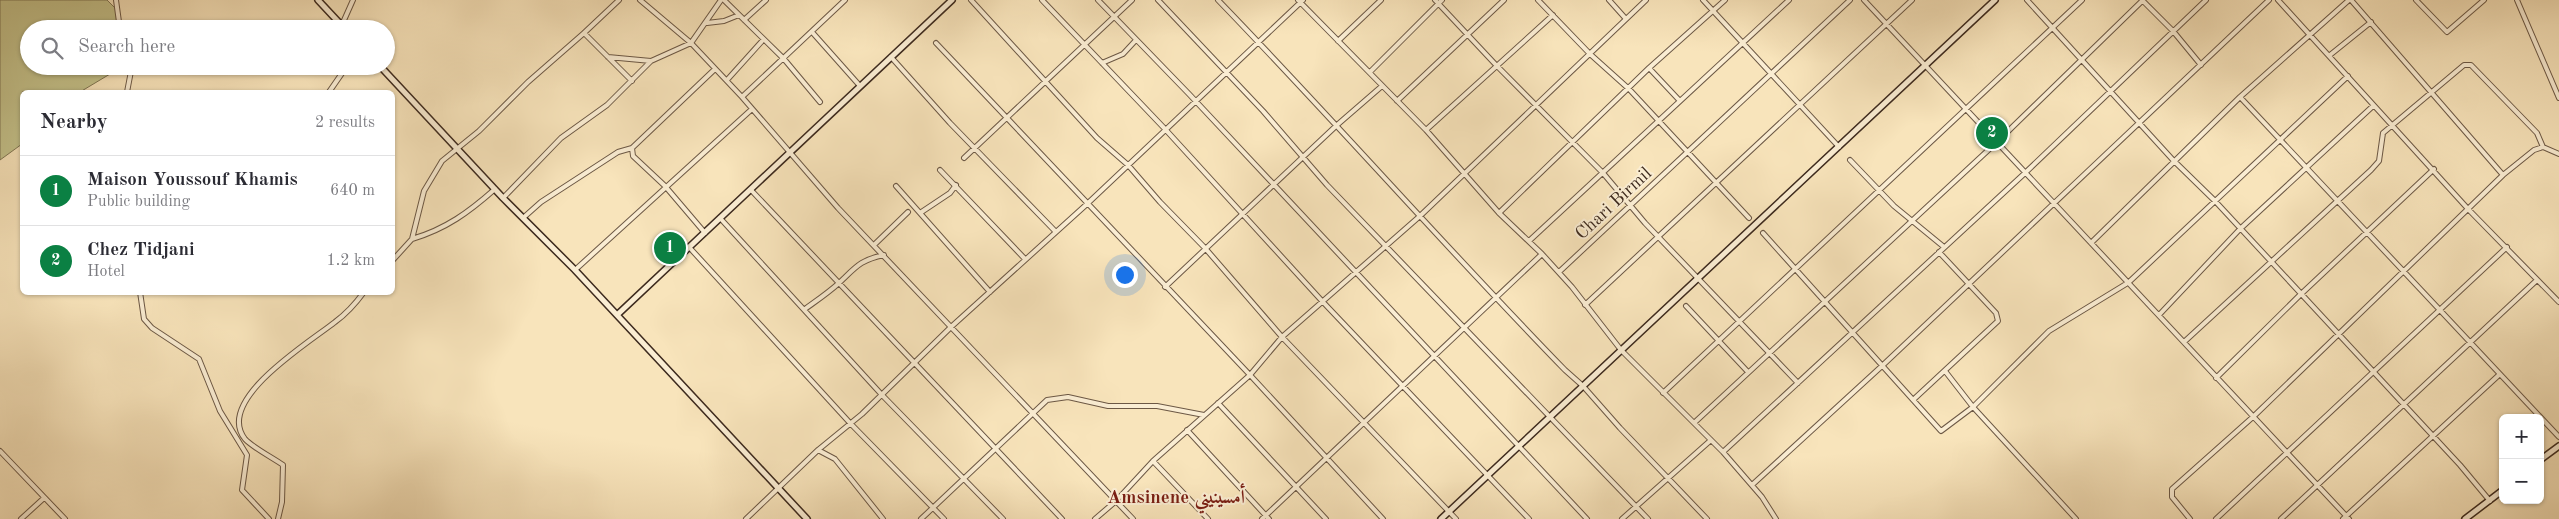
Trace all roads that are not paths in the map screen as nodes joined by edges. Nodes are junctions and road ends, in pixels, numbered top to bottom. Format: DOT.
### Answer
graph roads {
  1 [pos="116,0"];
  2 [pos="318,0"];
  3 [pos="353,0"];
  4 [pos="619,0"];
  5 [pos="640,0"];
  6 [pos="723,0"];
  7 [pos="766,0"];
  8 [pos="845,0"];
  9 [pos="952,0"];
  10 [pos="971,0"];
  11 [pos="1042,0"];
  12 [pos="1098,0"];
  13 [pos="1132,0"];
  14 [pos="1158,0"];
  15 [pos="1218,0"];
  16 [pos="1381,0"];
  17 [pos="1504,0"];
  18 [pos="1538,0"];
  19 [pos="1609,0"];
  20 [pos="1646,0"];
  21 [pos="1703,0"];
  22 [pos="1725,0"];
  23 [pos="1789,0"];
  24 [pos="1850,0"];
  25 [pos="1864,0"];
  26 [pos="1912,0"];
  27 [pos="1995,0"];
  28 [pos="2027,0"];
  29 [pos="2082,0"];
  30 [pos="2142,0"];
  31 [pos="2206,0"];
  32 [pos="2269,0"];
  33 [pos="2278,0"];
  34 [pos="2350,0"];
  35 [pos="2416,0"];
  36 [pos="2484,0"];
  37 [pos="2517,0"];
  38 [pos="1300,1"];
  39 [pos="1438,1"];
  40 [pos="1713,11"];
  41 [pos="739,15"];
  42 [pos="1553,15"];
  43 [pos="1114,18"];
  44 [pos="1626,19"];
  45 [pos="119,20"];
  46 [pos="336,20"];
  47 [pos="345,20"];
  48 [pos="744,20"];
  49 [pos="2371,22"];
  50 [pos="707,23"];
  51 [pos="1887,23"];
  52 [pos="2052,28"];
  53 [pos="2173,31"];
  54 [pos="812,32"];
  55 [pos="584,33"];
  56 [pos="1467,34"];
  57 [pos="2310,36"];
  58 [pos="763,40"];
  59 [pos="1136,40"];
  60 [pos="1258,41"];
  61 [pos="1338,41"];
  62 [pos="690,43"];
  63 [pos="936,43"];
  64 [pos="1743,43"];
  65 [pos="1086,46"];
  66 [pos="1590,54"];
  67 [pos="2330,56"];
  68 [pos="608,57"];
  69 [pos="891,57"];
  70 [pos="784,59"];
  71 [pos="2080,60"];
  72 [pos="651,61"];
  73 [pos="1102,63"];
  74 [pos="1496,65"];
  75 [pos="2201,65"];
  76 [pos="1926,66"];
  77 [pos="1649,68"];
  78 [pos="715,69"];
  79 [pos="1226,72"];
  80 [pos="1370,72"];
  81 [pos="1772,73"];
  82 [pos="130,75"];
  83 [pos="341,75"];
  84 [pos="388,75"];
  85 [pos="2348,76"];
  86 [pos="726,80"];
  87 [pos="632,81"];
  88 [pos="1044,81"];
  89 [pos="860,86"];
  90 [pos="1382,86"];
  91 [pos="127,90"];
  92 [pos="331,90"];
  93 [pos="1629,90"];
  94 [pos="2109,91"];
  95 [pos="2432,92"];
  96 [pos="742,96"];
  97 [pos="2240,97"];
  98 [pos="2559,98"];
  99 [pos="1195,101"];
  100 [pos="1397,101"];
  101 [pos="1680,101"];
  102 [pos="820,102"];
  103 [pos="1802,104"];
  104 [pos="1534,105"];
  105 [pos="2373,106"];
  106 [pos="752,109"];
  107 [pos="1967,109"];
  108 [pos="1008,119"];
  109 [pos="1657,121"];
  110 [pos="2140,123"];
  111 [pos="1337,125"];
  112 [pos="2392,126"];
  113 [pos="1165,130"];
  114 [pos="1426,130"];
  115 [pos="2280,139"];
  116 [pos="1572,142"];
  117 [pos="1996,142"];
  118 [pos="1839,147"];
  119 [pos="2543,147"];
  120 [pos="632,148"];
  121 [pos="458,149"];
  122 [pos="975,149"];
  123 [pos="790,152"];
  124 [pos="1686,154"];
  125 [pos="2559,154"];
  126 [pos="964,158"];
  127 [pos="1303,158"];
  128 [pos="1850,160"];
  129 [pos="2173,160"];
  130 [pos="1128,165"];
  131 [pos="2306,168"];
  132 [pos="2434,169"];
  133 [pos="940,170"];
  134 [pos="1603,172"];
  135 [pos="1464,173"];
  136 [pos="2025,173"];
  137 [pos="2503,175"];
  138 [pos="956,185"];
  139 [pos="1716,185"];
  140 [pos="665,186"];
  141 [pos="896,186"];
  142 [pos="1274,186"];
  143 [pos="495,189"];
  144 [pos="1878,189"];
  145 [pos="751,190"];
  146 [pos="503,198"];
  147 [pos="2215,201"];
  148 [pos="2338,202"];
  149 [pos="1088,204"];
  150 [pos="2054,204"];
  151 [pos="1630,206"];
  152 [pos="2469,210"];
  153 [pos="908,212"];
  154 [pos="1499,212"];
  155 [pos="920,213"];
  156 [pos="1075,214"];
  157 [pos="1242,215"];
  158 [pos="1420,216"];
  159 [pos="523,218"];
  160 [pos="720,218"];
  161 [pos="1749,218"];
  162 [pos="1912,220"];
  163 [pos="2240,229"];
  164 [pos="1055,231"];
  165 [pos="705,232"];
  166 [pos="1763,233"];
  167 [pos="2367,233"];
  168 [pos="1049,237"];
  169 [pos="1659,238"];
  170 [pos="412,239"];
  171 [pos="1530,241"];
  172 [pos="2091,243"];
  173 [pos="875,244"];
  174 [pos="1386,245"];
  175 [pos="1944,247"];
  176 [pos="2507,247"];
  177 [pos="689,248"];
  178 [pos="1205,248"];
  179 [pos="1939,252"];
  180 [pos="1542,254"];
  181 [pos="884,255"];
  182 [pos="395,258"];
  183 [pos="1025,259"];
  184 [pos="2272,263"];
  185 [pos="1794,269"];
  186 [pos="575,270"];
  187 [pos="1355,272"];
  188 [pos="1559,272"];
  189 [pos="2403,272"];
  190 [pos="1700,278"];
  191 [pos="2537,280"];
  192 [pos="839,283"];
  193 [pos="2128,283"];
  194 [pos="1969,284"];
  195 [pos="1165,287"];
  196 [pos="990,292"];
  197 [pos="2300,294"];
  198 [pos="140,295"];
  199 [pos="361,295"];
  200 [pos="1495,298"];
  201 [pos="1825,300"];
  202 [pos="1322,301"];
  203 [pos="2559,302"];
  204 [pos="1585,305"];
  205 [pos="1686,306"];
  206 [pos="804,309"];
  207 [pos="2440,311"];
  208 [pos="617,314"];
  209 [pos="2159,315"];
  210 [pos="1739,321"];
  211 [pos="951,327"];
  212 [pos="1465,327"];
  213 [pos="1853,331"];
  214 [pos="2338,333"];
  215 [pos="1282,337"];
  216 [pos="1718,340"];
  217 [pos="2184,342"];
  218 [pos="2470,343"];
  219 [pos="1621,350"];
  220 [pos="1770,352"];
  221 [pos="1434,356"];
  222 [pos="914,364"];
  223 [pos="1883,365"];
  224 [pos="1945,371"];
  225 [pos="2373,371"];
  226 [pos="1748,372"];
  227 [pos="1250,374"];
  228 [pos="2500,374"];
  229 [pos="2216,378"];
  230 [pos="1798,383"];
  231 [pos="1402,386"];
  232 [pos="1584,386"];
  233 [pos="1662,393"];
  234 [pos="882,395"];
  235 [pos="1913,400"];
  236 [pos="1218,403"];
  237 [pos="2404,404"];
  238 [pos="1973,406"];
  239 [pos="1033,413"];
  240 [pos="1204,415"];
  241 [pos="2254,416"];
  242 [pos="1550,417"];
  243 [pos="1363,422"];
  244 [pos="850,423"];
  245 [pos="1694,423"];
  246 [pos="1187,430"];
  247 [pos="2432,435"];
  248 [pos="2559,437"];
  249 [pos="1711,440"];
  250 [pos="1520,445"];
  251 [pos="2559,446"];
  252 [pos="996,449"];
  253 [pos="818,450"];
  254 [pos="0,451"];
  255 [pos="1724,452"];
  256 [pos="2289,452"];
  257 [pos="1326,458"];
  258 [pos="2541,459"];
  259 [pos="1153,461"];
  260 [pos="1488,474"];
  261 [pos="1667,477"];
  262 [pos="965,478"];
  263 [pos="2318,484"];
  264 [pos="1752,485"];
  265 [pos="1296,487"];
  266 [pos="778,488"];
  267 [pos="2499,493"];
  268 [pos="44,498"];
  269 [pos="1116,501"];
  270 [pos="2490,501"];
  271 [pos="1636,506"];
  272 [pos="934,508"];
  273 [pos="1449,511"];
  274 [pos="1267,517"];
  275 [pos="2346,518"];
  276 [pos="21,519"];
  277 [pos="65,519"];
  278 [pos="269,519"];
  279 [pos="278,519"];
  280 [pos="746,519"];
  281 [pos="807,519"];
  282 [pos="883,519"];
  283 [pos="921,519"];
  284 [pos="944,519"];
  285 [pos="1003,519"];
  286 [pos="1062,519"];
  287 [pos="1095,519"];
  288 [pos="1133,519"];
  289 [pos="1208,519"];
  290 [pos="1262,519"];
  291 [pos="1326,519"];
  292 [pos="1383,519"];
  293 [pos="1441,519"];
  294 [pos="1456,519"];
  295 [pos="1529,519"];
  296 [pos="1588,519"];
  297 [pos="1622,519"];
  298 [pos="1648,519"];
  299 [pos="1707,519"];
  300 [pos="1776,519"];
  301 [pos="2076,519"];
  302 [pos="2190,519"];
  303 [pos="2216,519"];
  304 [pos="2281,519"];
  305 [pos="2465,519"];
  1 -- 45 [label="street"];
  2 -- 46 [label="street"];
  3 -- 47 [label="street"];
  4 -- 55 [label="street"];
  5 -- 62 [label="street"];
  6 -- 41 [label="street"];
  6 -- 50 [label="street"];
  7 -- 48 [label="street"];
  8 -- 54 [label="street"];
  9 -- 69 [label="street"];
  10 -- 88 [label="street"];
  11 -- 65 [label="street"];
  12 -- 43 [label="street"];
  13 -- 43 [label="street"];
  14 -- 79 [label="street"];
  15 -- 60 [label="street"];
  16 -- 61 [label="street"];
  17 -- 56 [label="street"];
  18 -- 42 [label="street"];
  19 -- 44 [label="street"];
  20 -- 44 [label="street"];
  21 -- 40 [label="street"];
  22 -- 40 [label="street"];
  23 -- 64 [label="street"];
  24 -- 81 [label="street, Chari Birmil"];
  25 -- 51 [label="street"];
  26 -- 51 [label="street"];
  27 -- 76 [label="street"];
  28 -- 52 [label="street"];
  29 -- 52 [label="street"];
  30 -- 53 [label="street"];
  30 -- 71 [label="street"];
  31 -- 53 [label="street"];
  32 -- 75 [label="street"];
  33 -- 57 [label="street"];
  34 -- 49 [label="street"];
  34 -- 57 [label="street"];
  35 -- 36 [label="street"];
  37 -- 98 [label="street"];
  38 -- 60 [label="street"];
  38 -- 61 [label="street"];
  39 -- 56 [label="street"];
  39 -- 80 [label="street"];
  40 -- 64 [label="street"];
  40 -- 77 [label="street"];
  41 -- 48 [label="street"];
  41 -- 50 [label="street"];
  42 -- 66 [label="street"];
  42 -- 74 [label="street"];
  43 -- 59 [label="street"];
  43 -- 65 [label="street"];
  44 -- 66 [label="street"];
  48 -- 70 [label="street"];
  49 -- 67 [label="street"];
  49 -- 95 [label="street"];
  50 -- 62 [label="street"];
  51 -- 76 [label="street"];
  51 -- 103 [label="street"];
  52 -- 71 [label="street"];
  52 -- 107 [label="street"];
  53 -- 75 [label="street"];
  53 -- 94 [label="street"];
  54 -- 70 [label="street"];
  54 -- 89 [label="street"];
  55 -- 68 [label="street"];
  55 -- 121 [label="street"];
  56 -- 74 [label="street"];
  56 -- 100 [label="street"];
  57 -- 67 [label="street"];
  57 -- 97 [label="street"];
  58 -- 86 [label="street"];
  59 -- 73 [label="street"];
  59 -- 99 [label="street"];
  60 -- 79 [label="street"];
  60 -- 111 [label="street"];
  61 -- 80 [label="street"];
  62 -- 72 [label="street"];
  62 -- 78 [label="street"];
  63 -- 108 [label="street"];
  64 -- 81 [label="street"];
  64 -- 101 [label="street"];
  65 -- 73 [label="street"];
  65 -- 88 [label="street"];
  66 -- 93 [label="street"];
  66 -- 104 [label="street"];
  67 -- 85 [label="street"];
  68 -- 72 [label="street"];
  68 -- 87 [label="street"];
  69 -- 89 [label="street"];
  69 -- 122 [label="street"];
  70 -- 96 [label="street"];
  70 -- 102 [label="street"];
  71 -- 94 [label="street"];
  71 -- 117 [label="street"];
  72 -- 87 [label="street"];
  73 -- 113 [label="street"];
  74 -- 104 [label="street"];
  74 -- 114 [label="street"];
  75 -- 110 [label="street"];
  76 -- 107 [label="street"];
  76 -- 118 [label="street"];
  77 -- 93 [label="street"];
  77 -- 101 [label="street"];
  78 -- 86 [label="street"];
  78 -- 120 [label="street"];
  79 -- 99 [label="street"];
  79 -- 127 [label="street"];
  80 -- 90 [label="street"];
  81 -- 103 [label="street"];
  81 -- 124 [label="street, Chari Birmil"];
  82 -- 91 [label="street"];
  83 -- 92 [label="street"];
  84 -- 121 [label="street"];
  85 -- 105 [label="street"];
  85 -- 115 [label="street"];
  86 -- 96 [label="street"];
  87 -- 146 [label="street"];
  88 -- 108 [label="street"];
  88 -- 130 [label="street"];
  89 -- 123 [label="street"];
  90 -- 100 [label="street"];
  90 -- 111 [label="street"];
  93 -- 109 [label="street"];
  93 -- 116 [label="street"];
  94 -- 110 [label="street"];
  94 -- 136 [label="street"];
  95 -- 112 [label="street"];
  95 -- 119 [label="street"];
  95 -- 137 [label="street"];
  96 -- 106 [label="street"];
  97 -- 115 [label="street"];
  97 -- 129 [label="street"];
  99 -- 113 [label="street"];
  99 -- 142 [label="street"];
  100 -- 114 [label="street"];
  101 -- 109 [label="street"];
  103 -- 118 [label="street"];
  103 -- 139 [label="street"];
  104 -- 116 [label="street"];
  104 -- 135 [label="street"];
  105 -- 112 [label="street"];
  105 -- 131 [label="street"];
  106 -- 123 [label="street"];
  106 -- 140 [label="street"];
  107 -- 117 [label="street"];
  107 -- 144 [label="street"];
  108 -- 122 [label="street"];
  108 -- 149 [label="street"];
  109 -- 124 [label="street"];
  109 -- 134 [label="street"];
  110 -- 129 [label="street"];
  110 -- 150 [label="street"];
  111 -- 127 [label="street"];
  111 -- 158 [label="street"];
  112 -- 132 [label="street"];
  112 -- 148 [label="street"];
  113 -- 130 [label="street"];
  113 -- 157 [label="street"];
  114 -- 135 [label="street"];
  115 -- 131 [label="street"];
  115 -- 147 [label="street"];
  116 -- 134 [label="street"];
  116 -- 154 [label="street"];
  117 -- 136 [label="street"];
  117 -- 162 [label="street"];
  118 -- 190 [label="street"];
  119 -- 125 [label="street"];
  119 -- 137 [label="street"];
  120 -- 140 [label="street"];
  120 -- 159 [label="street"];
  121 -- 143 [label="street"];
  121 -- 170 [label="street"];
  122 -- 126 [label="street"];
  122 -- 164 [label="street"];
  123 -- 145 [label="street"];
  123 -- 173 [label="street"];
  124 -- 139 [label="street"];
  124 -- 151 [label="street, Chari Birmil"];
  127 -- 142 [label="street"];
  127 -- 174 [label="street"];
  128 -- 144 [label="street"];
  129 -- 147 [label="street"];
  129 -- 172 [label="street"];
  130 -- 149 [label="street"];
  130 -- 178 [label="street"];
  131 -- 148 [label="street"];
  131 -- 163 [label="street"];
  132 -- 152 [label="street"];
  132 -- 167 [label="street"];
  133 -- 138 [label="street"];
  134 -- 151 [label="street"];
  134 -- 171 [label="street"];
  135 -- 154 [label="street"];
  135 -- 158 [label="street"];
  136 -- 150 [label="street"];
  136 -- 175 [label="street"];
  137 -- 152 [label="street"];
  138 -- 155 [label="street"];
  138 -- 183 [label="street"];
  139 -- 161 [label="street"];
  139 -- 169 [label="street"];
  140 -- 165 [label="street"];
  140 -- 186 [label="street"];
  141 -- 155 [label="street"];
  142 -- 157 [label="street"];
  142 -- 187 [label="street"];
  143 -- 146 [label="street"];
  143 -- 170 [label="street"];
  144 -- 162 [label="street"];
  144 -- 185 [label="street"];
  145 -- 160 [label="street"];
  145 -- 192 [label="street"];
  146 -- 159 [label="street"];
  147 -- 163 [label="street"];
  147 -- 193 [label="street"];
  148 -- 167 [label="street"];
  148 -- 184 [label="street"];
  149 -- 156 [label="street"];
  149 -- 195 [label="street"];
  150 -- 172 [label="street"];
  150 -- 194 [label="street"];
  151 -- 169 [label="street"];
  151 -- 188 [label="street, Chari Birmil"];
  152 -- 176 [label="street"];
  152 -- 189 [label="street"];
  153 -- 173 [label="street"];
  154 -- 171 [label="street"];
  155 -- 196 [label="street"];
  156 -- 164 [label="street"];
  156 -- 168 [label="street"];
  157 -- 178 [label="street"];
  157 -- 202 [label="street"];
  158 -- 174 [label="street"];
  158 -- 200 [label="street"];
  159 -- 186 [label="street"];
  160 -- 165 [label="street"];
  160 -- 206 [label="street"];
  162 -- 175 [label="street"];
  162 -- 201 [label="street"];
  163 -- 184 [label="street"];
  163 -- 209 [label="street"];
  164 -- 168 [label="street"];
  165 -- 177 [label="street"];
  166 -- 185 [label="street"];
  167 -- 189 [label="street"];
  167 -- 197 [label="street"];
  168 -- 183 [label="street"];
  169 -- 190 [label="street"];
  169 -- 204 [label="street"];
  170 -- 182 [label="street"];
  171 -- 180 [label="street"];
  172 -- 193 [label="street"];
  173 -- 181 [label="street"];
  174 -- 187 [label="street"];
  174 -- 212 [label="street"];
  175 -- 179 [label="street"];
  176 -- 191 [label="street"];
  176 -- 207 [label="street"];
  177 -- 208 [label="street"];
  177 -- 244 [label="street"];
  178 -- 195 [label="street"];
  178 -- 215 [label="street"];
  179 -- 194 [label="street"];
  179 -- 213 [label="street"];
  180 -- 188 [label="street"];
  180 -- 200 [label="street"];
  181 -- 192 [label="street"];
  181 -- 211 [label="street"];
  183 -- 196 [label="street"];
  184 -- 197 [label="street"];
  184 -- 217 [label="street"];
  185 -- 201 [label="street"];
  185 -- 210 [label="street"];
  186 -- 208 [label="street"];
  187 -- 202 [label="street"];
  187 -- 221 [label="street"];
  188 -- 204 [label="street"];
  189 -- 207 [label="street"];
  189 -- 214 [label="street"];
  190 -- 210 [label="street"];
  190 -- 219 [label="street"];
  191 -- 203 [label="street"];
  191 -- 218 [label="street"];
  192 -- 206 [label="street"];
  192 -- 222 [label="street"];
  193 -- 209 [label="street"];
  193 -- 238 [label="street"];
  194 -- 223 [label="street"];
  194 -- 224 [label="street"];
  195 -- 227 [label="street"];
  196 -- 211 [label="street"];
  197 -- 214 [label="street"];
  197 -- 229 [label="street"];
  198 -- 278 [label="street"];
  199 -- 279 [label="street"];
  200 -- 212 [label="street"];
  200 -- 232 [label="street"];
  201 -- 213 [label="street"];
  201 -- 220 [label="street"];
  202 -- 215 [label="street"];
  202 -- 231 [label="street"];
  204 -- 219 [label="street"];
  205 -- 216 [label="street"];
  206 -- 234 [label="street"];
  207 -- 218 [label="street"];
  207 -- 225 [label="street"];
  208 -- 266 [label="street"];
  209 -- 217 [label="street"];
  210 -- 216 [label="street"];
  210 -- 220 [label="street"];
  211 -- 222 [label="street"];
  211 -- 239 [label="street"];
  212 -- 221 [label="street"];
  212 -- 242 [label="street"];
  213 -- 223 [label="street"];
  213 -- 230 [label="street"];
  214 -- 225 [label="street"];
  214 -- 241 [label="street"];
  215 -- 227 [label="street"];
  215 -- 243 [label="street"];
  216 -- 226 [label="street"];
  216 -- 233 [label="street"];
  217 -- 229 [label="street"];
  218 -- 228 [label="street"];
  218 -- 237 [label="street"];
  219 -- 232 [label="street"];
  219 -- 233 [label="street"];
  220 -- 226 [label="street"];
  220 -- 230 [label="street"];
  221 -- 231 [label="street"];
  221 -- 250 [label="street"];
  222 -- 234 [label="street"];
  222 -- 252 [label="street"];
  223 -- 235 [label="street"];
  223 -- 264 [label="street"];
  224 -- 235 [label="street"];
  224 -- 238 [label="street"];
  225 -- 237 [label="street"];
  225 -- 256 [label="street"];
  226 -- 245 [label="street"];
  227 -- 236 [label="street"];
  227 -- 257 [label="street"];
  228 -- 247 [label="street"];
  228 -- 248 [label="street"];
  229 -- 241 [label="street"];
  230 -- 255 [label="street"];
  231 -- 243 [label="street"];
  231 -- 260 [label="street"];
  232 -- 242 [label="street"];
  232 -- 261 [label="street"];
  233 -- 245 [label="street"];
  234 -- 244 [label="street"];
  234 -- 262 [label="street"];
  235 -- 238 [label="street"];
  236 -- 240 [label="street"];
  236 -- 265 [label="street"];
  237 -- 247 [label="street"];
  237 -- 263 [label="street"];
  238 -- 301 [label="street"];
  239 -- 240 [label="street"];
  239 -- 252 [label="street"];
  239 -- 269 [label="street"];
  240 -- 246 [label="street"];
  241 -- 256 [label="street"];
  241 -- 302 [label="street"];
  242 -- 250 [label="street"];
  242 -- 271 [label="street"];
  243 -- 257 [label="street"];
  243 -- 273 [label="street"];
  244 -- 253 [label="street"];
  244 -- 272 [label="street"];
  245 -- 249 [label="street"];
  246 -- 259 [label="street"];
  246 -- 274 [label="street"];
  247 -- 270 [label="street"];
  247 -- 275 [label="street"];
  249 -- 255 [label="street"];
  249 -- 261 [label="street"];
  250 -- 260 [label="street"];
  250 -- 296 [label="street"];
  251 -- 258 [label="street"];
  252 -- 262 [label="street"];
  252 -- 286 [label="street"];
  253 -- 266 [label="street"];
  253 -- 282 [label="street"];
  254 -- 268 [label="street"];
  255 -- 264 [label="street"];
  256 -- 263 [label="street"];
  256 -- 303 [label="street"];
  257 -- 265 [label="street"];
  257 -- 292 [label="street"];
  259 -- 269 [label="street"];
  259 -- 289 [label="street"];
  260 -- 273 [label="street"];
  260 -- 295 [label="street"];
  261 -- 271 [label="street"];
  261 -- 299 [label="street"];
  262 -- 272 [label="street"];
  262 -- 285 [label="street"];
  263 -- 275 [label="street"];
  263 -- 304 [label="street"];
  264 -- 300 [label="street"];
  265 -- 274 [label="street"];
  265 -- 291 [label="street"];
  266 -- 280 [label="street"];
  266 -- 281 [label="street"];
  267 -- 270 [label="street"];
  268 -- 276 [label="street"];
  268 -- 277 [label="street"];
  269 -- 287 [label="street"];
  269 -- 288 [label="street"];
  270 -- 305 [label="street"];
  271 -- 297 [label="street"];
  271 -- 298 [label="street"];
  272 -- 283 [label="street"];
  272 -- 284 [label="street"];
  273 -- 293 [label="street"];
  273 -- 294 [label="street"];
  274 -- 290 [label="street"];
}
